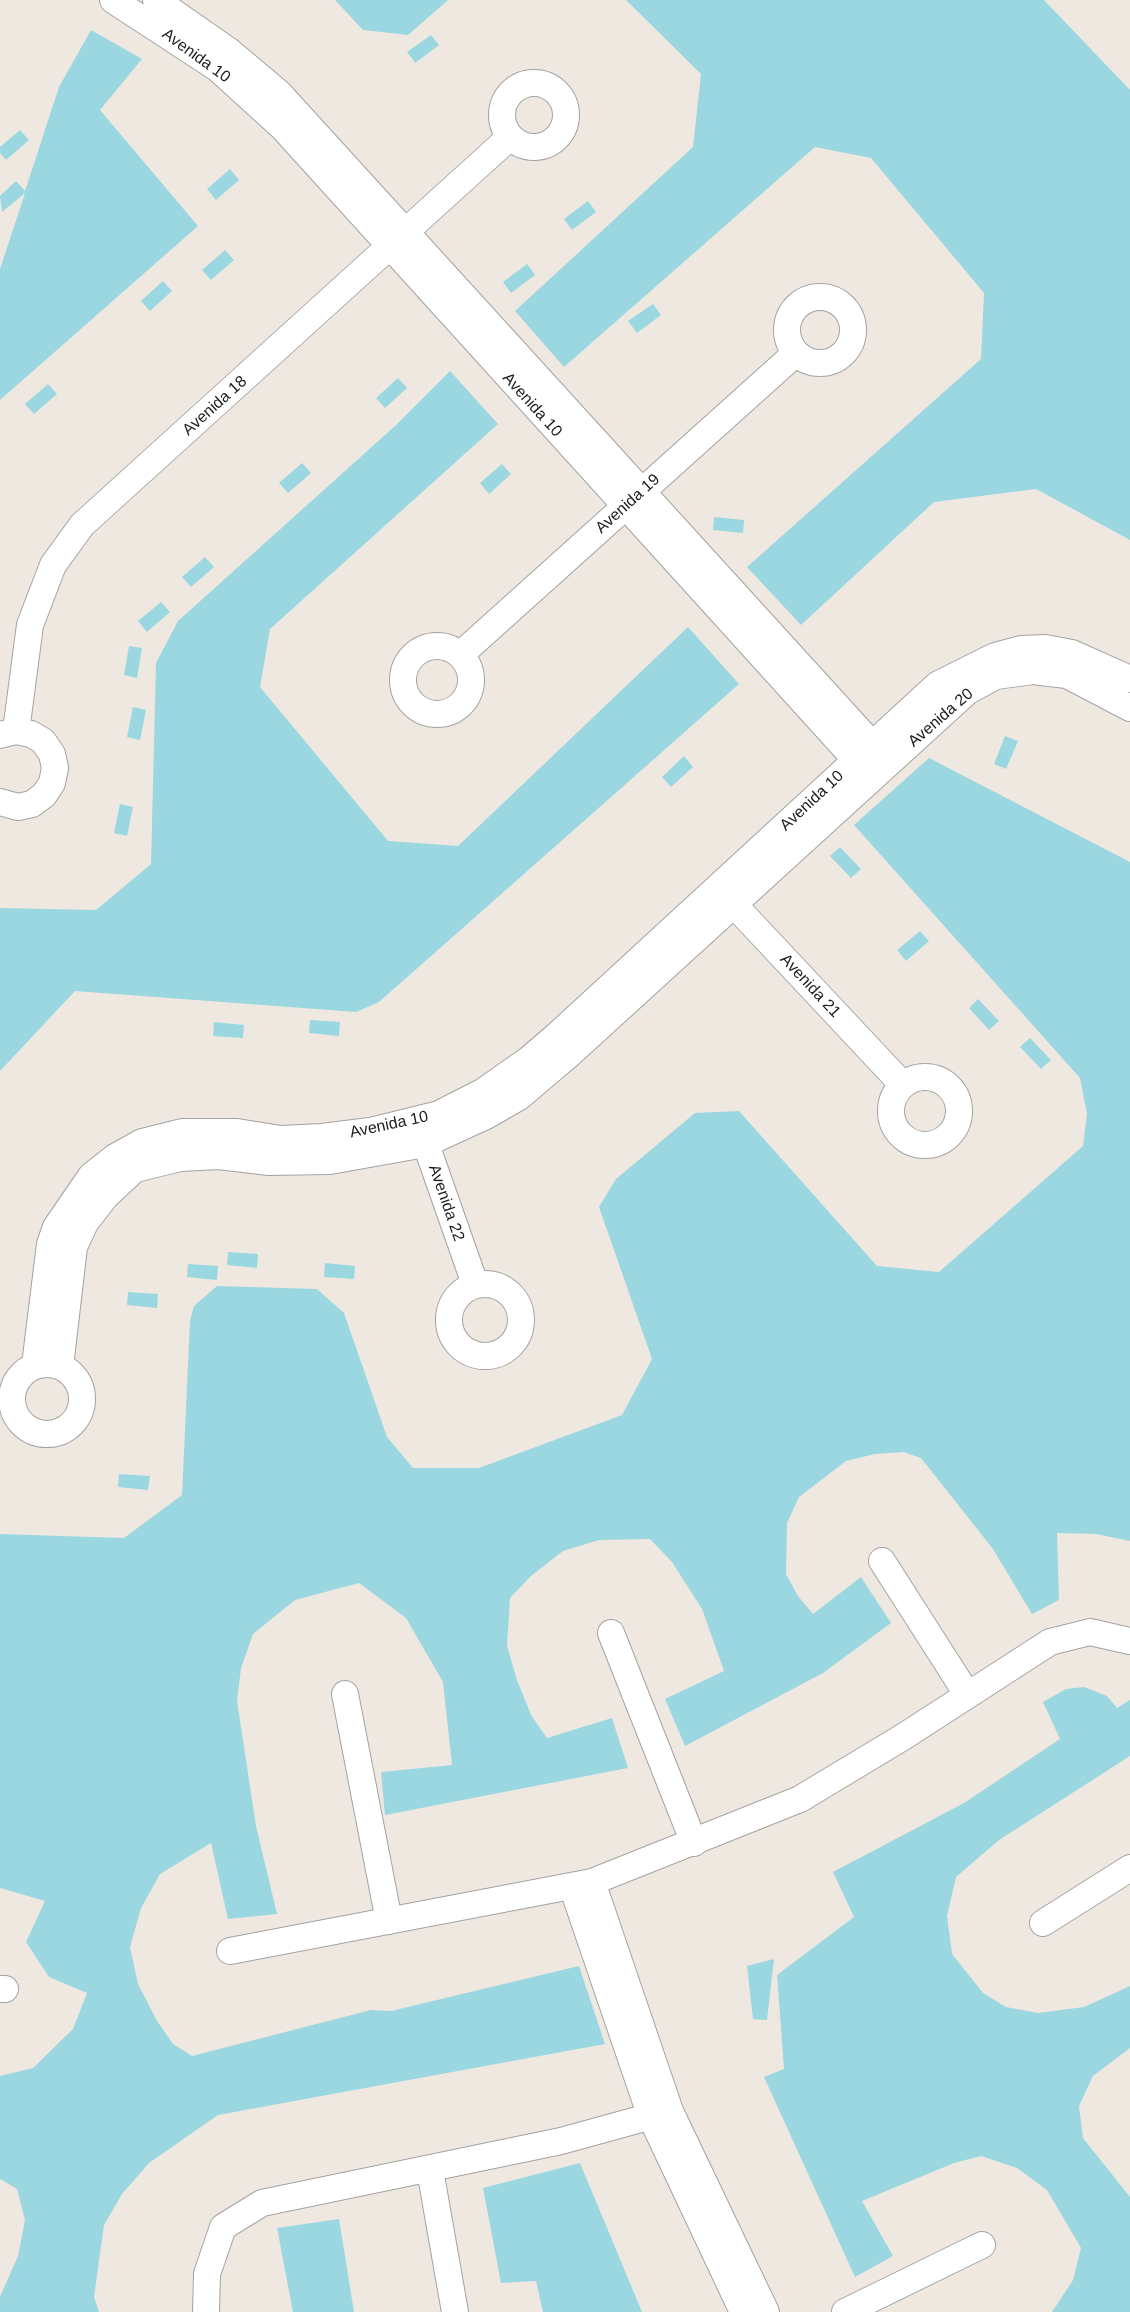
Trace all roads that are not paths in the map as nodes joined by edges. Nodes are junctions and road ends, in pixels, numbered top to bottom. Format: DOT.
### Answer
graph roads {
  1 [pos="156,0"];
  2 [pos="117,1"];
  3 [pos="510,136"];
  4 [pos="399,239"];
  5 [pos="796,353"];
  6 [pos="633,500"];
  7 [pos="460,655"];
  8 [pos="1130,679"];
  9 [pos="1130,708"];
  10 [pos="8,733"];
  11 [pos="872,762"];
  12 [pos="0,802"];
  13 [pos="726,897"];
  14 [pos="903,1085"];
  15 [pos="422,1132"];
  16 [pos="475,1284"];
  17 [pos="35,1365"];
  18 [pos="60,1366"];
  19 [pos="882,1561"];
  20 [pos="611,1633"];
  21 [pos="1130,1641"];
  22 [pos="345,1694"];
  23 [pos="967,1694"];
  24 [pos="694,1843"];
  25 [pos="1130,1868"];
  26 [pos="582,1884"];
  27 [pos="389,1921"];
  28 [pos="1043,1923"];
  29 [pos="230,1951"];
  30 [pos="661,2114"];
  31 [pos="430,2170"];
  32 [pos="982,2245"];
  33 [pos="207,2312"];
  34 [pos="455,2312"];
  35 [pos="743,2312"];
  36 [pos="766,2312"];
  37 [pos="845,2312"];
  1 -- 4 [label="street, Avenida 10"];
  2 -- 4 [label="street, Avenida 10"];
  3 -- 4 [label="street, Avenida 18"];
  4 -- 6 [label="street, Avenida 10"];
  4 -- 10 [label="street, Avenida 18"];
  5 -- 6 [label="street, Avenida 19"];
  6 -- 7 [label="street, Avenida 19"];
  6 -- 11 [label="street, Avenida 10"];
  8 -- 11 [label="street, Avenida 20"];
  9 -- 11 [label="street, Avenida 20"];
  10 -- 12 [label="street, Avenida 18"];
  11 -- 13 [label="street, Avenida 10"];
  13 -- 14 [label="street, Avenida 21"];
  13 -- 15 [label="street, Avenida 10"];
  15 -- 16 [label="street, Avenida 22"];
  15 -- 17 [label="street, Avenida 10"];
  15 -- 18 [label="street, Avenida 10"];
  17 -- 18 [label="street"];
  17 -- 18 [label="street"];
  19 -- 23 [label="street"];
  20 -- 24 [label="street"];
  21 -- 23 [label="street"];
  22 -- 27 [label="street"];
  23 -- 24 [label="street"];
  24 -- 26 [label="street"];
  25 -- 28 [label="street"];
  26 -- 27 [label="street"];
  26 -- 30 [label="street"];
  27 -- 29 [label="street"];
  30 -- 31 [label="street"];
  30 -- 35 [label="street"];
  30 -- 36 [label="street"];
  31 -- 33 [label="street"];
  31 -- 34 [label="street"];
  32 -- 37 [label="street"];
}
